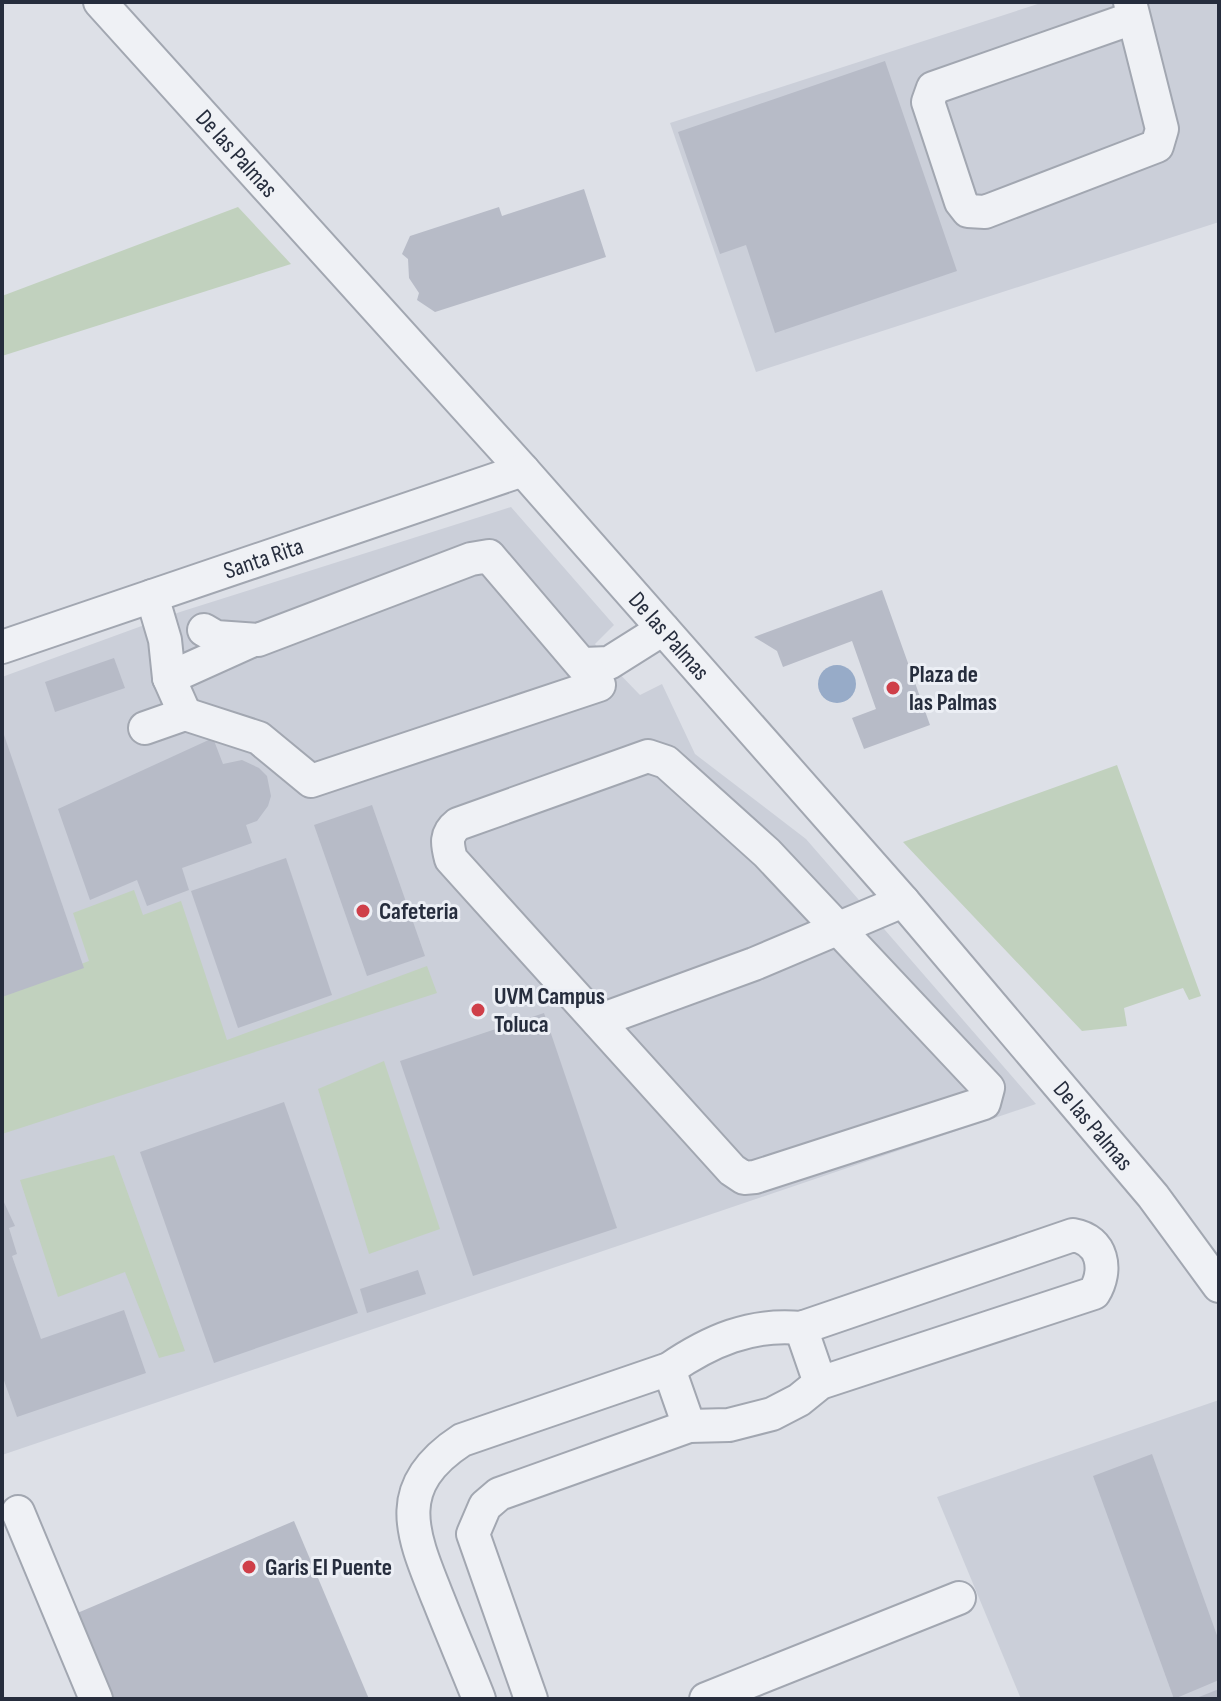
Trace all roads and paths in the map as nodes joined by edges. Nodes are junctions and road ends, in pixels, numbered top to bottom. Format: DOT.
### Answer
graph roads {
  1 [pos="100,2"];
  2 [pos="1131,10"];
  3 [pos="523,470"];
  4 [pos="152,596"];
  5 [pos="663,629"];
  6 [pos="204,630"];
  7 [pos="251,641"];
  8 [pos="2,647"];
  9 [pos="584,664"];
  10 [pos="169,678"];
  11 [pos="185,714"];
  12 [pos="145,728"];
  13 [pos="903,901"];
  14 [pos="839,929"];
  15 [pos="598,1021"];
  16 [pos="1219,1286"];
  17 [pos="801,1328"];
  18 [pos="669,1369"];
  19 [pos="820,1383"];
  20 [pos="689,1426"];
  21 [pos="18,1512"];
  22 [pos="959,1598"];
  23 [pos="96,1699"];
  24 [pos="479,1699"];
  25 [pos="531,1699"];
  26 [pos="706,1699"];
  1 -- 3 [label="street, De las Palmas"];
  2 -- 2 [label="street"];
  3 -- 4 [label="street, Santa Rita"];
  3 -- 5 [label="street, De las Palmas"];
  4 -- 8 [label="street, Santa Rita"];
  4 -- 10 [label="street"];
  5 -- 9 [label="street"];
  5 -- 13 [label="street, De las Palmas"];
  6 -- 7 [label="street"];
  7 -- 9 [label="street"];
  7 -- 10 [label="street"];
  9 -- 11 [label="street"];
  10 -- 11 [label="street"];
  11 -- 12 [label="street"];
  13 -- 14 [label="street"];
  13 -- 16 [label="street, De las Palmas"];
  14 -- 15 [label="street"];
  14 -- 15 [label="street"];
  14 -- 15 [label="street"];
  17 -- 18 [label="street"];
  17 -- 19 [label="street"];
  17 -- 19 [label="street"];
  18 -- 20 [label="street"];
  18 -- 24 [label="street"];
  19 -- 20 [label="street"];
  20 -- 25 [label="street"];
  21 -- 23 [label="street"];
  22 -- 26 [label="street"];
}
